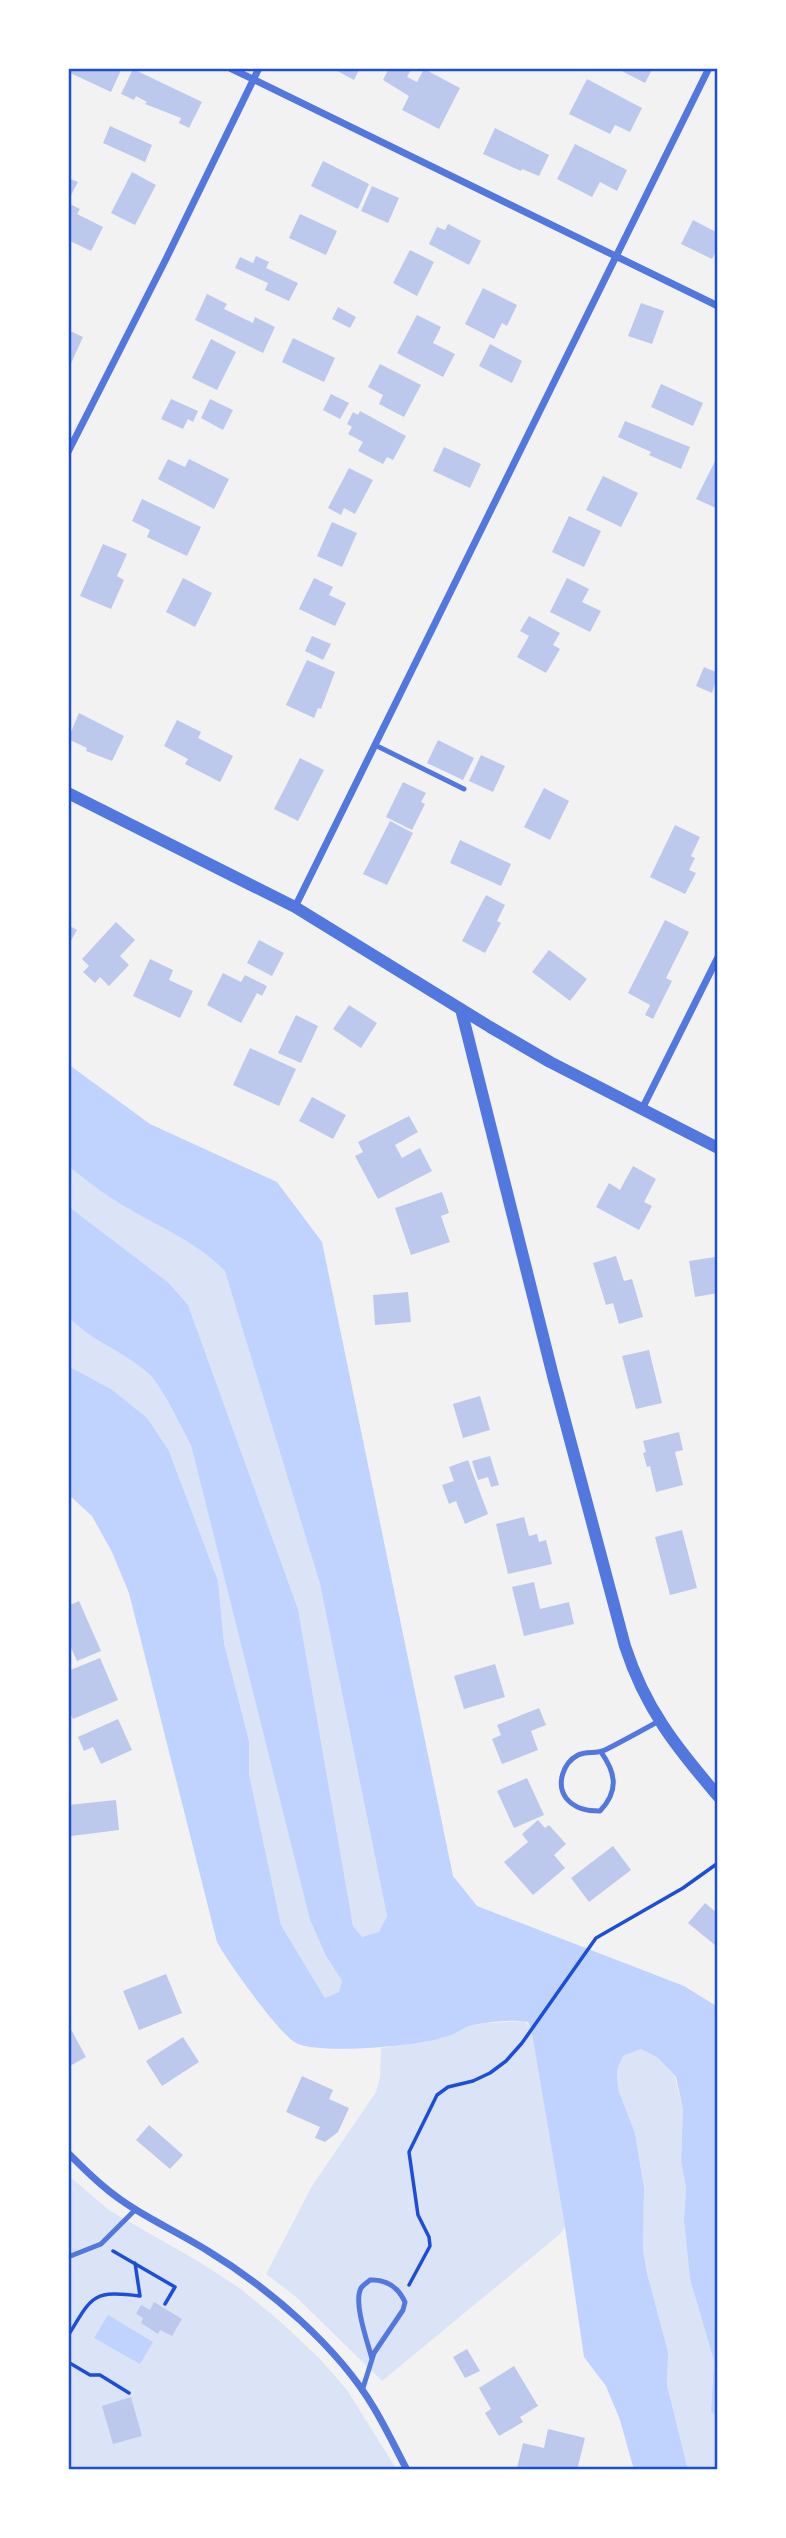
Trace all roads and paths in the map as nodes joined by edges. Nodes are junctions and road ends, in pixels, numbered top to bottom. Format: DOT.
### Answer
graph roads {
  1 [pos="230,68"];
  2 [pos="259,68"];
  3 [pos="709,68"];
  4 [pos="254,80"];
  5 [pos="617,256"];
  6 [pos="718,306"];
  7 [pos="68,452"];
  8 [pos="375,745"];
  9 [pos="464,789"];
  10 [pos="68,793"];
  11 [pos="295,907"];
  12 [pos="718,957"];
  13 [pos="461,1009"];
  14 [pos="642,1109"];
  15 [pos="718,1148"];
  16 [pos="659,1721"];
  17 [pos="601,1752"];
  18 [pos="718,1796"];
  19 [pos="718,1863"];
  20 [pos="68,2153"];
  21 [pos="136,2209"];
  22 [pos="101,2244"];
  23 [pos="68,2257"];
  24 [pos="135,2263"];
  25 [pos="402,2296"];
  26 [pos="165,2304"];
  27 [pos="69,2334"];
  28 [pos="372,2359"];
  29 [pos="68,2362"];
  30 [pos="362,2391"];
  31 [pos="130,2393"];
  32 [pos="407,2470"];
  1 -- 4 [label="street"];
  2 -- 4 [label="street"];
  3 -- 5 [label="street"];
  4 -- 5 [label="street"];
  4 -- 7 [label="street"];
  5 -- 6 [label="street"];
  5 -- 8 [label="street"];
  8 -- 9 [label="lane"];
  8 -- 11 [label="street"];
  10 -- 11 [label="street"];
  11 -- 13 [label="street"];
  12 -- 14 [label="street"];
  13 -- 14 [label="street"];
  13 -- 16 [label="street"];
  14 -- 15 [label="street"];
  16 -- 17 [label="lane"];
  16 -- 18 [label="street"];
  17 -- 17 [label="lane"];
  19 -- 25 [label="path"];
  20 -- 21 [label="street"];
  21 -- 22 [label="lane"];
  21 -- 30 [label="street"];
  22 -- 23 [label="lane"];
  22 -- 24 [label="path"];
  24 -- 26 [label="path"];
  24 -- 27 [label="path"];
  25 -- 28 [label="lane"];
  25 -- 28 [label="lane"];
  28 -- 30 [label="lane"];
  29 -- 31 [label="path"];
  30 -- 32 [label="street"];
}
